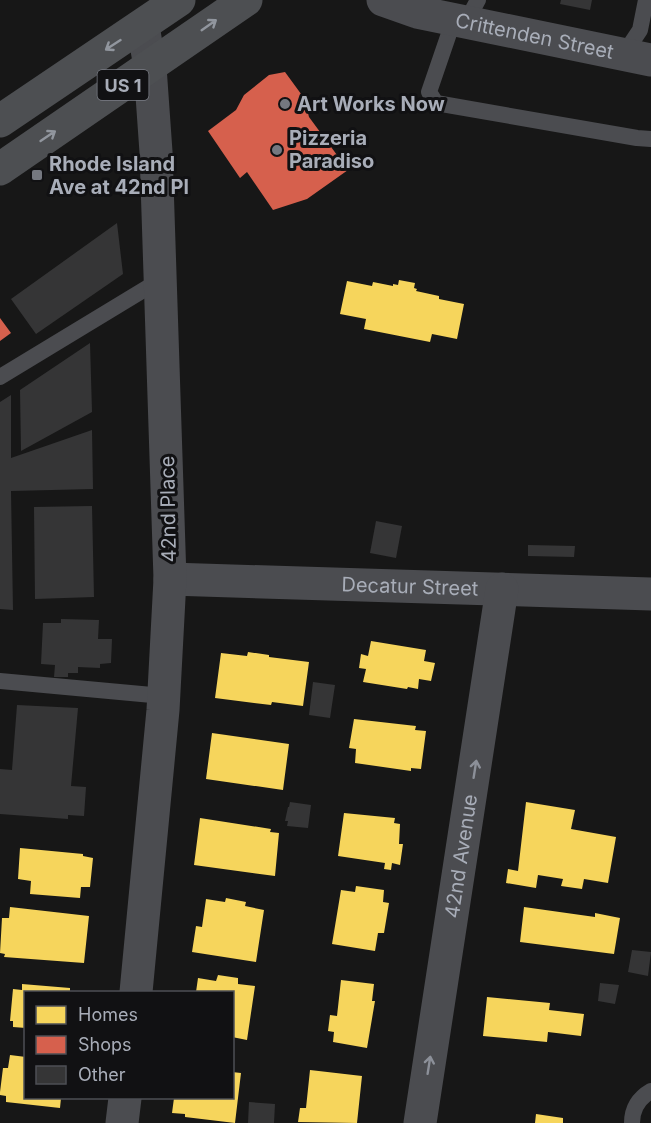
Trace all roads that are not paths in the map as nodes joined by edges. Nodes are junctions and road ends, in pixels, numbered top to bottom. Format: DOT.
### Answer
graph roads {
  1 [pos="179,0"];
  2 [pos="246,0"];
  3 [pos="383,0"];
  4 [pos="646,0"];
  5 [pos="466,14"];
  6 [pos="143,26"];
  7 [pos="638,57"];
  8 [pos="150,67"];
  9 [pos="0,121"];
  10 [pos="651,139"];
  11 [pos="0,168"];
  12 [pos="160,280"];
  13 [pos="0,377"];
  14 [pos="170,579"];
  15 [pos="502,589"];
  16 [pos="651,594"];
  17 [pos="0,681"];
  18 [pos="164,696"];
  19 [pos="136,991"];
  20 [pos="651,1091"];
  21 [pos="125,1099"];
  22 [pos="122,1123"];
  23 [pos="420,1123"];
  24 [pos="632,1123"];
  1 -- 6 [label="main road, US 1"];
  8 -- 2 [label="main road, US 1, one-way"];
  3 -- 5 [label="street, Crittenden Street"];
  4 -- 7 [label="lane"];
  5 -- 7 [label="street, Crittenden Street"];
  5 -- 10 [label="lane"];
  6 -- 8 [label="street, 42nd Place"];
  6 -- 9 [label="main road, US 1, one-way"];
  11 -- 8 [label="main road, US 1, one-way"];
  8 -- 12 [label="street, 42nd Place"];
  12 -- 13 [label="lane"];
  12 -- 14 [label="street, 42nd Place"];
  14 -- 15 [label="street, Decatur Street"];
  14 -- 18 [label="street, 42nd Place"];
  15 -- 16 [label="street, Decatur Street"];
  23 -- 15 [label="street, 42nd Avenue, one-way"];
  17 -- 18 [label="lane"];
  18 -- 19 [label="street, 42nd Place"];
  20 -- 24 [label="lane"];
  21 -- 22 [label="street"];
}
